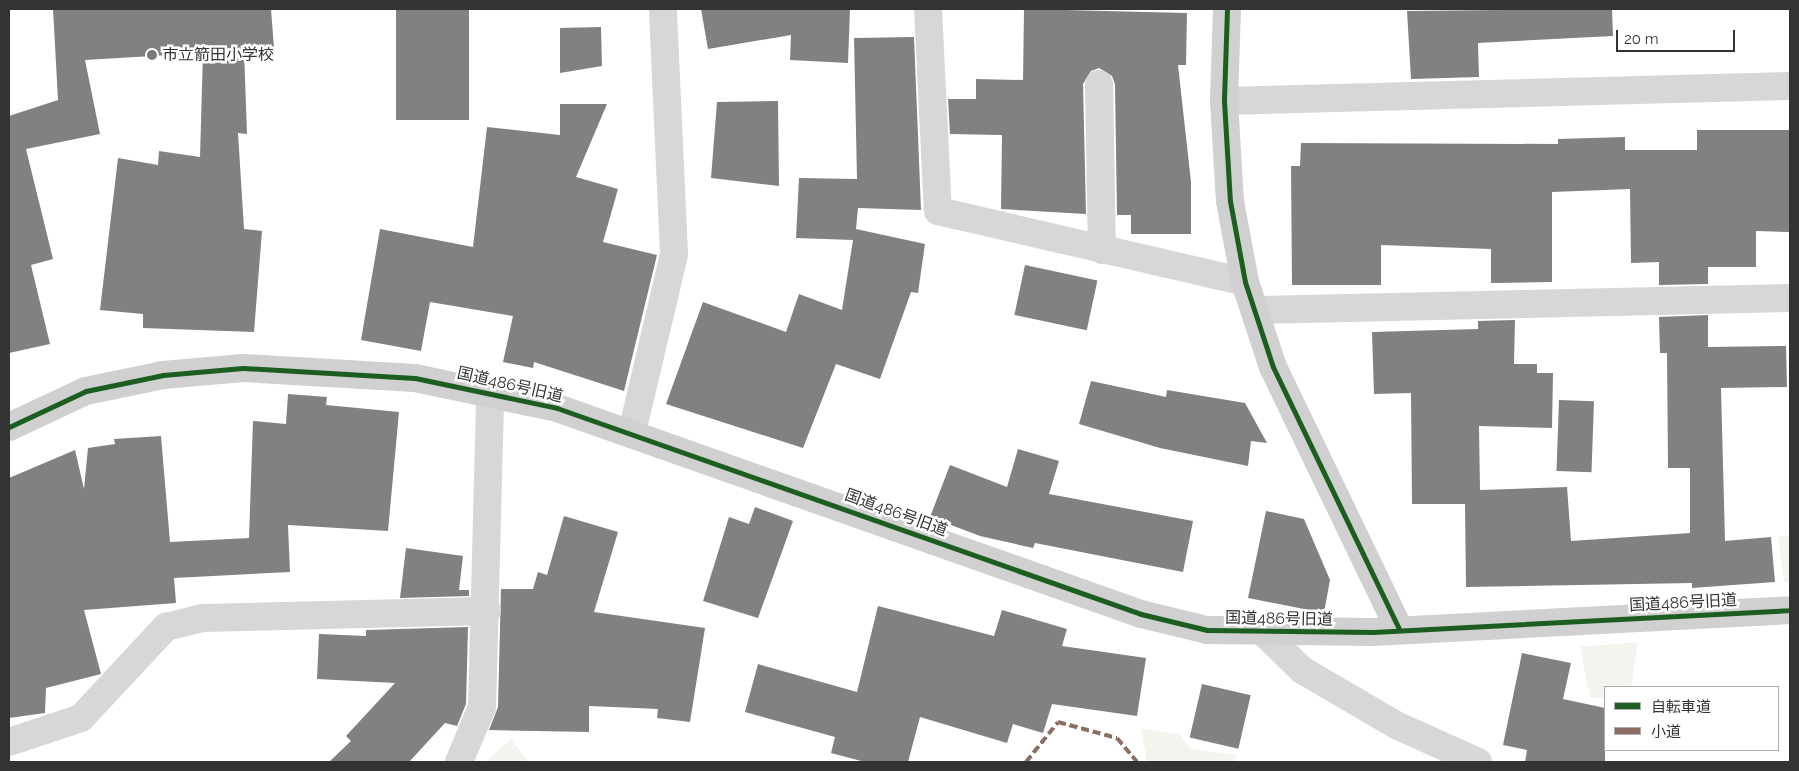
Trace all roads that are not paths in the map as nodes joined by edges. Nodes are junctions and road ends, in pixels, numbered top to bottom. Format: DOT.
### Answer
graph roads {
  1 [pos="664,9"];
  2 [pos="928,9"];
  3 [pos="1227,9"];
  4 [pos="1099,84"];
  5 [pos="1790,86"];
  6 [pos="1224,101"];
  7 [pos="1102,250"];
  8 [pos="1245,282"];
  9 [pos="1790,298"];
  10 [pos="1256,310"];
  11 [pos="490,391"];
  12 [pos="9,427"];
  13 [pos="632,432"];
  14 [pos="1790,610"];
  15 [pos="487,611"];
  16 [pos="1399,629"];
  17 [pos="1264,633"];
  18 [pos="9,742"];
  19 [pos="459,762"];
  20 [pos="1478,762"];
  1 -- 13 [label="street"];
  2 -- 7 [label="street"];
  3 -- 6 [label="street"];
  4 -- 7 [label="street"];
  5 -- 6 [label="street"];
  6 -- 8 [label="street"];
  7 -- 8 [label="street"];
  8 -- 10 [label="street"];
  9 -- 10 [label="street"];
  10 -- 16 [label="street"];
  11 -- 12 [label="street, 国道486号旧道"];
  11 -- 13 [label="street, 国道486号旧道"];
  11 -- 15 [label="street"];
  13 -- 17 [label="street, 国道486号旧道"];
  14 -- 16 [label="street, 国道486号旧道"];
  15 -- 18 [label="street"];
  15 -- 19 [label="street"];
  16 -- 17 [label="street, 国道486号旧道"];
  17 -- 20 [label="street"];
}
